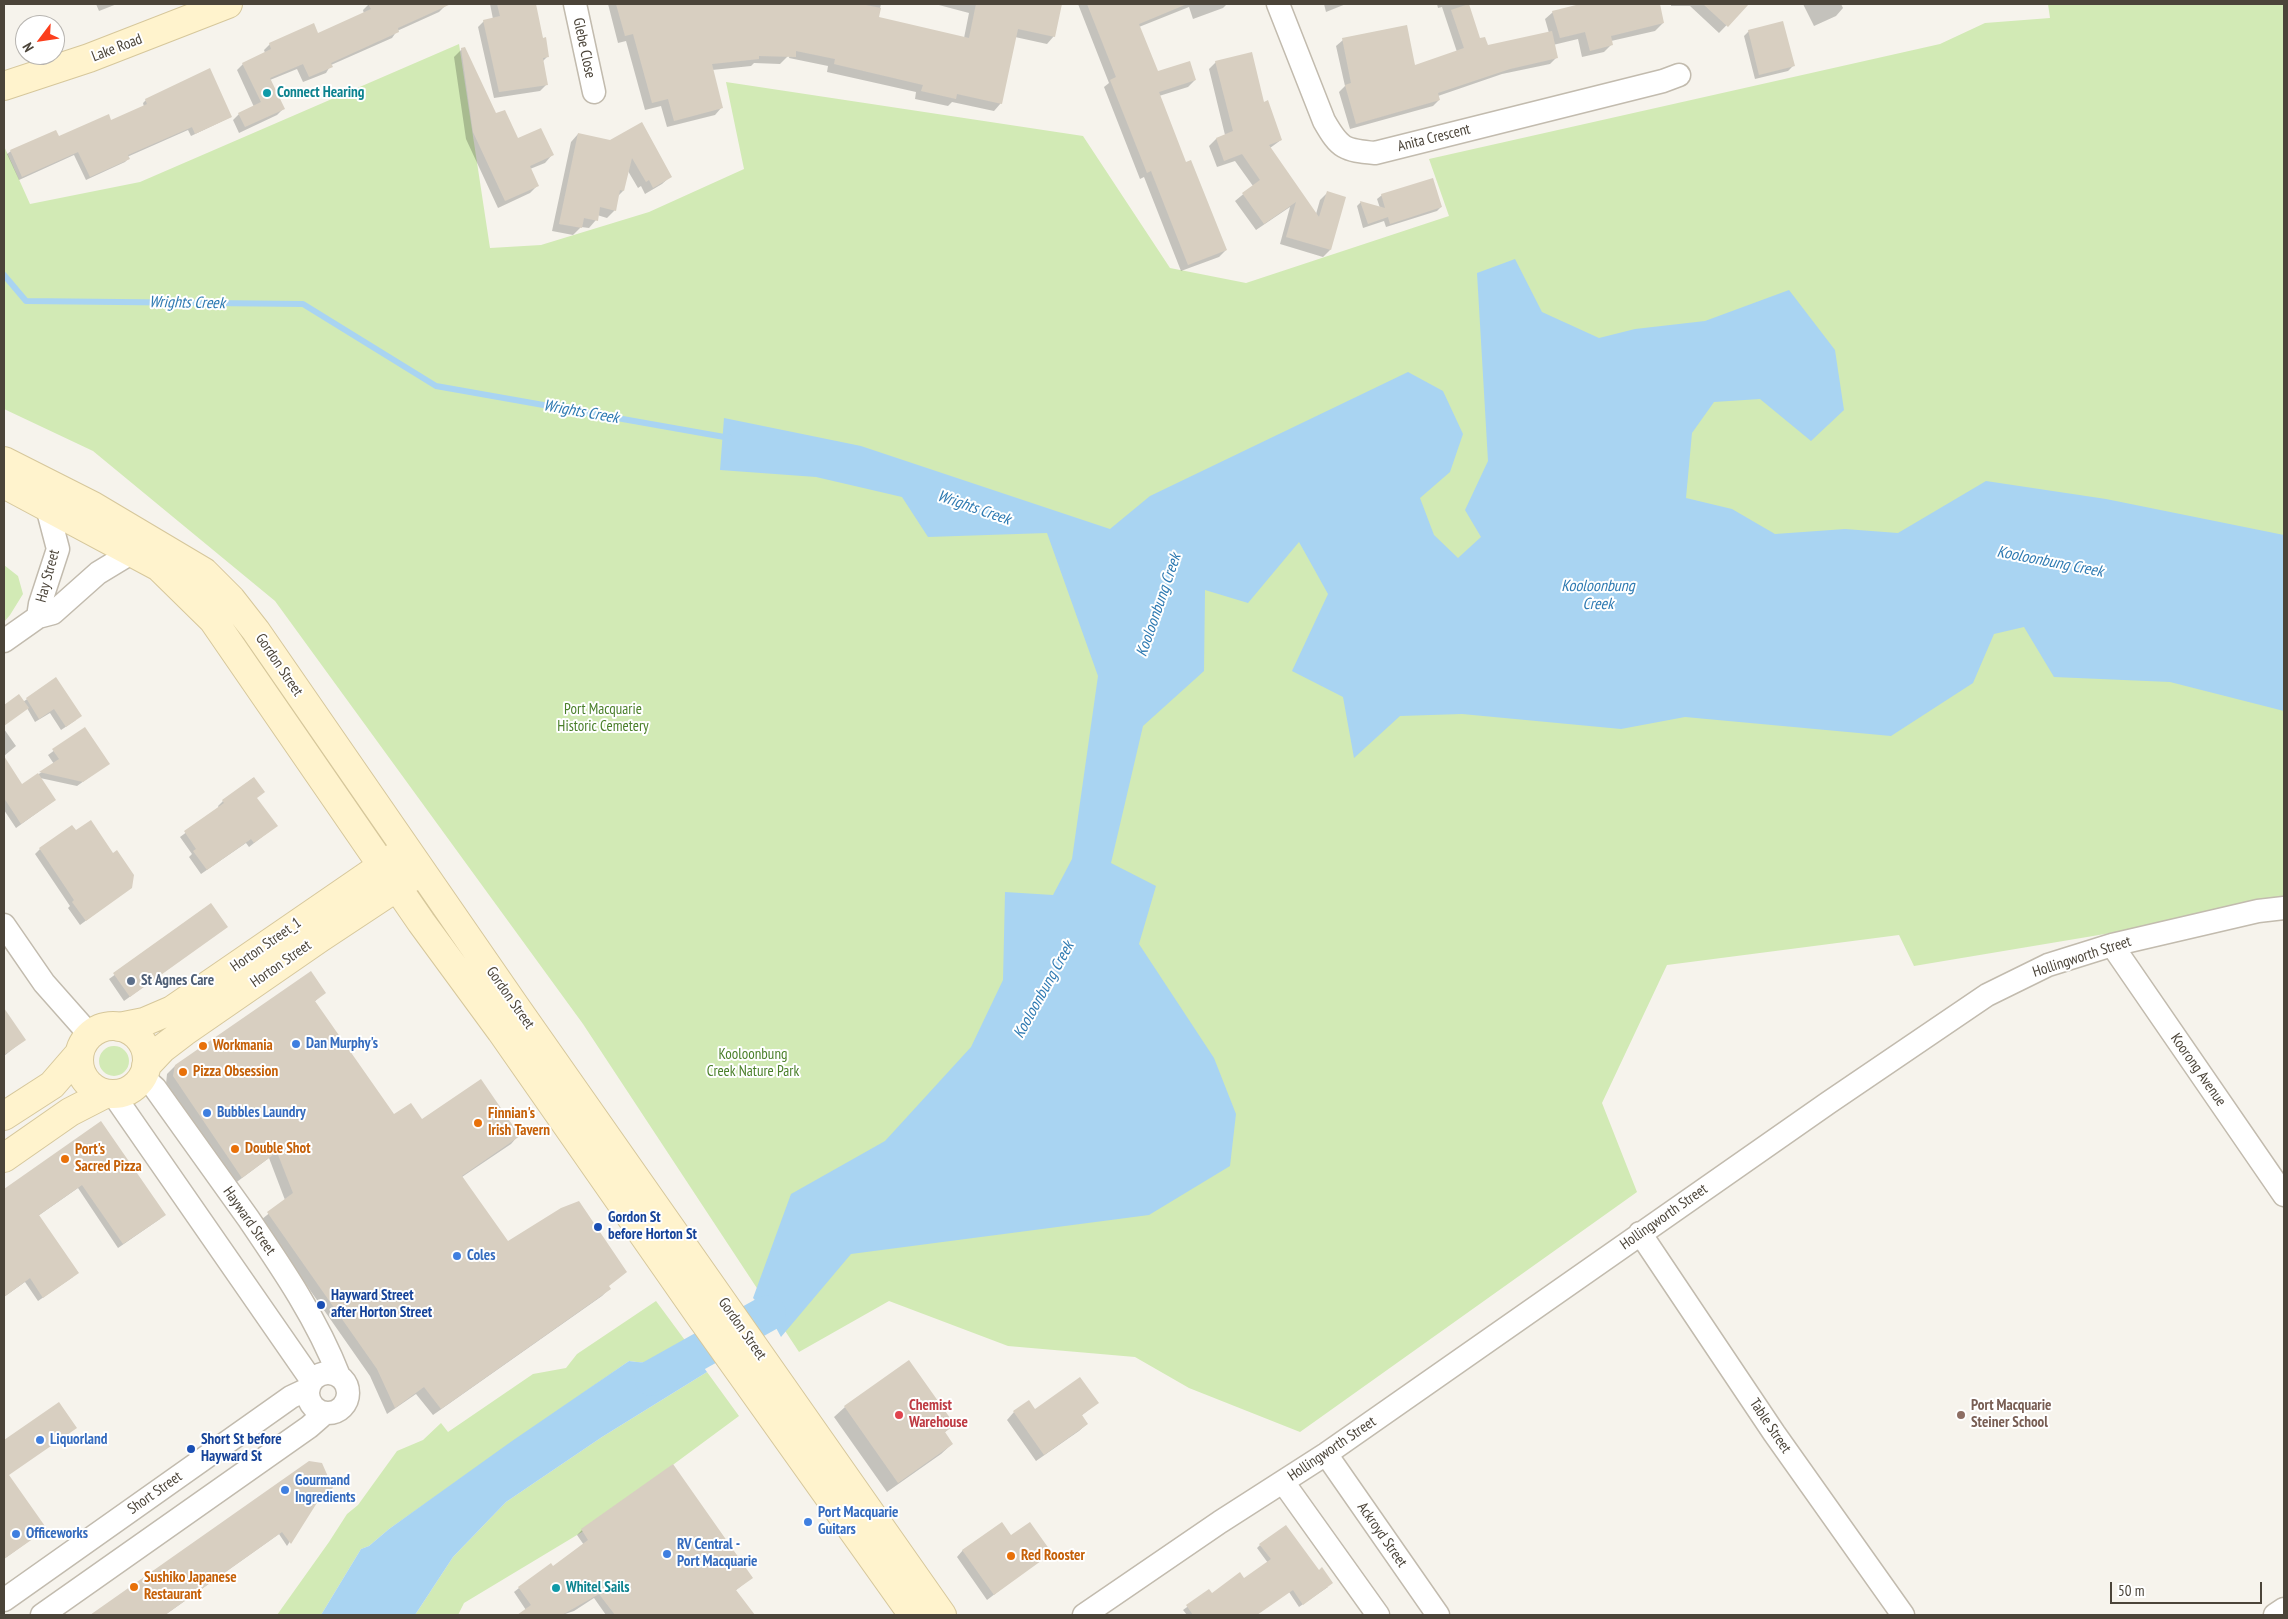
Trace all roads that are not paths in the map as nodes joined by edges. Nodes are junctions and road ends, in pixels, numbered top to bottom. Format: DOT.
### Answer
graph roads {
  1 [pos="228,4"];
  2 [pos="575,4"];
  3 [pos="1278,4"];
  4 [pos="1679,75"];
  5 [pos="4,86"];
  6 [pos="594,92"];
  7 [pos="4,461"];
  8 [pos="4,484"];
  9 [pos="47,506"];
  10 [pos="131,552"];
  11 [pos="38,617"];
  12 [pos="4,642"];
  13 [pos="408,848"];
  14 [pos="422,870"];
  15 [pos="390,876"];
  16 [pos="2284,908"];
  17 [pos="4,925"];
  18 [pos="2112,945"];
  19 [pos="119,1027"];
  20 [pos="84,1045"];
  21 [pos="145,1071"];
  22 [pos="109,1094"];
  23 [pos="4,1116"];
  24 [pos="4,1158"];
  25 [pos="2284,1195"];
  26 [pos="1640,1233"];
  27 [pos="746,1358"];
  28 [pos="339,1376"];
  29 [pos="310,1385"];
  30 [pos="325,1413"];
  31 [pos="1326,1454"];
  32 [pos="1283,1482"];
  33 [pos="4,1600"];
  34 [pos="2284,1609"];
  35 [pos="42,1615"];
  36 [pos="913,1615"];
  37 [pos="942,1615"];
  38 [pos="1084,1615"];
  39 [pos="1378,1615"];
  40 [pos="1438,1615"];
  41 [pos="1903,1615"];
  42 [pos="2276,1615"];
  1 -- 5 [label="main road, Lake Road"];
  2 -- 6 [label="street, Glebe Close"];
  3 -- 4 [label="street, Anita Crescent"];
  7 -- 13 [label="main road, Gordon Street"];
  8 -- 9 [label="main road, Gordon Street"];
  9 -- 10 [label="main road, Gordon Street"];
  9 -- 11 [label="street, Hay Street"];
  10 -- 11 [label="street, Hay Street"];
  10 -- 15 [label="main road, Gordon Street"];
  11 -- 12 [label="street, Hay Street"];
  13 -- 14 [label="main road, Gordon Street"];
  13 -- 15 [label="main road, Horton Street"];
  14 -- 15 [label="main road, Horton Street"];
  14 -- 27 [label="main road, Gordon Street"];
  15 -- 19 [label="main road, Horton Street_1"];
  15 -- 21 [label="main road, Horton Street"];
  15 -- 27 [label="main road, Gordon Street"];
  16 -- 18 [label="street, Hollingworth Street"];
  17 -- 20 [label="street"];
  18 -- 25 [label="street, Koorong Avenue"];
  18 -- 26 [label="street, Hollingworth Street"];
  19 -- 20 [label="main road"];
  19 -- 21 [label="main road"];
  20 -- 22 [label="main road"];
  20 -- 23 [label="main road"];
  21 -- 22 [label="main road"];
  21 -- 28 [label="street, Hayward Street"];
  22 -- 24 [label="main road"];
  22 -- 29 [label="street"];
  26 -- 31 [label="street, Hollingworth Street"];
  26 -- 41 [label="street, Table Street"];
  27 -- 36 [label="main road, Gordon Street"];
  27 -- 37 [label="main road, Gordon Street"];
  28 -- 29 [label="street"];
  28 -- 30 [label="street"];
  29 -- 30 [label="street"];
  29 -- 33 [label="street, Short Street"];
  30 -- 35 [label="street"];
  31 -- 32 [label="street, Hollingworth Street"];
  31 -- 40 [label="street, Ackroyd Street"];
  32 -- 38 [label="street, Hollingworth Street"];
  32 -- 39 [label="street"];
  34 -- 42 [label="street"];
}
